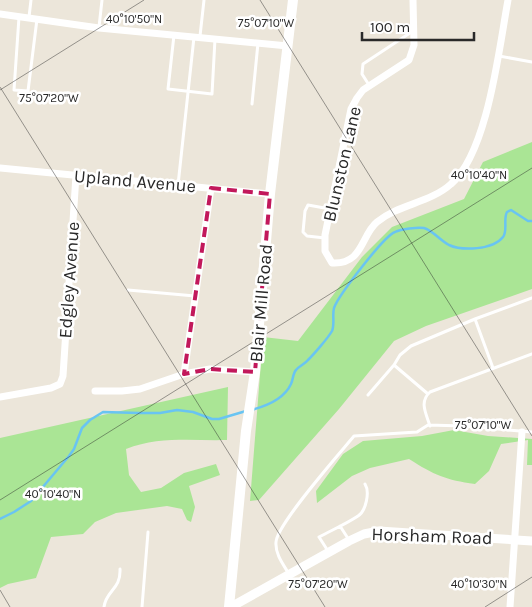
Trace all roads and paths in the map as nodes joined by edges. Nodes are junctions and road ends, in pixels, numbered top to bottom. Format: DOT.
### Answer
graph roads {
  1 [pos="31,0"];
  2 [pos="102,0"];
  3 [pos="204,0"];
  4 [pos="293,0"];
  5 [pos="413,0"];
  6 [pos="508,0"];
  7 [pos="0,14"];
  8 [pos="19,16"];
  9 [pos="33,19"];
  10 [pos="99,28"];
  11 [pos="413,31"];
  12 [pos="174,34"];
  13 [pos="197,36"];
  14 [pos="215,38"];
  15 [pos="258,43"];
  16 [pos="288,46"];
  17 [pos="498,56"];
  18 [pos="532,62"];
  19 [pos="370,86"];
  20 [pos="188,92"];
  21 [pos="252,104"];
  22 [pos="0,168"];
  23 [pos="76,175"];
  24 [pos="178,186"];
  25 [pos="211,188"];
  26 [pos="270,194"];
  27 [pos="331,209"];
  28 [pos="325,236"];
  29 [pos="128,290"];
  30 [pos="195,296"];
  31 [pos="532,298"];
  32 [pos="475,319"];
  33 [pos="532,354"];
  34 [pos="394,366"];
  35 [pos="493,368"];
  36 [pos="254,372"];
  37 [pos="184,374"];
  38 [pos="95,391"];
  39 [pos="428,394"];
  40 [pos="368,395"];
  41 [pos="0,397"];
  42 [pos="430,426"];
  43 [pos="522,432"];
  44 [pos="532,432"];
  45 [pos="365,484"];
  46 [pos="340,526"];
  47 [pos="148,532"];
  48 [pos="514,539"];
  49 [pos="349,541"];
  50 [pos="532,541"];
  51 [pos="328,552"];
  52 [pos="120,569"];
  53 [pos="289,574"];
  54 [pos="104,607"];
  55 [pos="142,607"];
  56 [pos="230,607"];
  57 [pos="510,607"];
  1 -- 9 [label="lane"];
  2 -- 10 [label="lane"];
  3 -- 13 [label="lane"];
  4 -- 16 [label="main road, Blair Mill Road"];
  5 -- 11 [label="street, Blunston Lane"];
  6 -- 17 [label="street"];
  7 -- 8 [label="street"];
  8 -- 9 [label="street"];
  8 -- 9 [label="lane"];
  9 -- 10 [label="street"];
  10 -- 12 [label="street"];
  11 -- 19 [label="street, Blunston Lane"];
  11 -- 19 [label="lane"];
  12 -- 13 [label="street"];
  12 -- 20 [label="lane"];
  13 -- 14 [label="street"];
  13 -- 20 [label="lane"];
  14 -- 15 [label="street"];
  14 -- 20 [label="lane"];
  15 -- 16 [label="street"];
  15 -- 21 [label="lane"];
  16 -- 26 [label="main road, Blair Mill Road"];
  17 -- 18 [label="lane"];
  17 -- 28 [label="street"];
  19 -- 27 [label="street, Blunston Lane"];
  20 -- 24 [label="lane"];
  22 -- 23 [label="street, Upland Avenue"];
  23 -- 24 [label="street, Upland Avenue"];
  23 -- 41 [label="street, Edgley Avenue"];
  24 -- 25 [label="street, Upland Avenue"];
  25 -- 26 [label="street, Upland Avenue"];
  25 -- 30 [label="street"];
  26 -- 36 [label="main road, Blair Mill Road"];
  27 -- 28 [label="street, Blunston Lane"];
  27 -- 28 [label="lane"];
  29 -- 30 [label="lane"];
  30 -- 37 [label="street"];
  31 -- 32 [label="lane"];
  32 -- 34 [label="lane"];
  32 -- 35 [label="lane"];
  33 -- 35 [label="lane"];
  34 -- 39 [label="lane"];
  34 -- 40 [label="lane"];
  35 -- 39 [label="lane"];
  36 -- 37 [label="street"];
  36 -- 56 [label="main road, Blair Mill Road"];
  37 -- 38 [label="street"];
  39 -- 42 [label="lane"];
  42 -- 43 [label="lane"];
  42 -- 53 [label="lane"];
  43 -- 44 [label="lane"];
  43 -- 48 [label="street"];
  45 -- 46 [label="lane"];
  46 -- 49 [label="lane"];
  46 -- 51 [label="lane"];
  47 -- 55 [label="lane"];
  48 -- 49 [label="street, Horsham Road"];
  48 -- 50 [label="street, Horsham Road"];
  48 -- 57 [label="street"];
  49 -- 51 [label="street, Horsham Road"];
  51 -- 53 [label="street, Horsham Road"];
  52 -- 54 [label="lane"];
  53 -- 56 [label="street, Horsham Road"];
}
